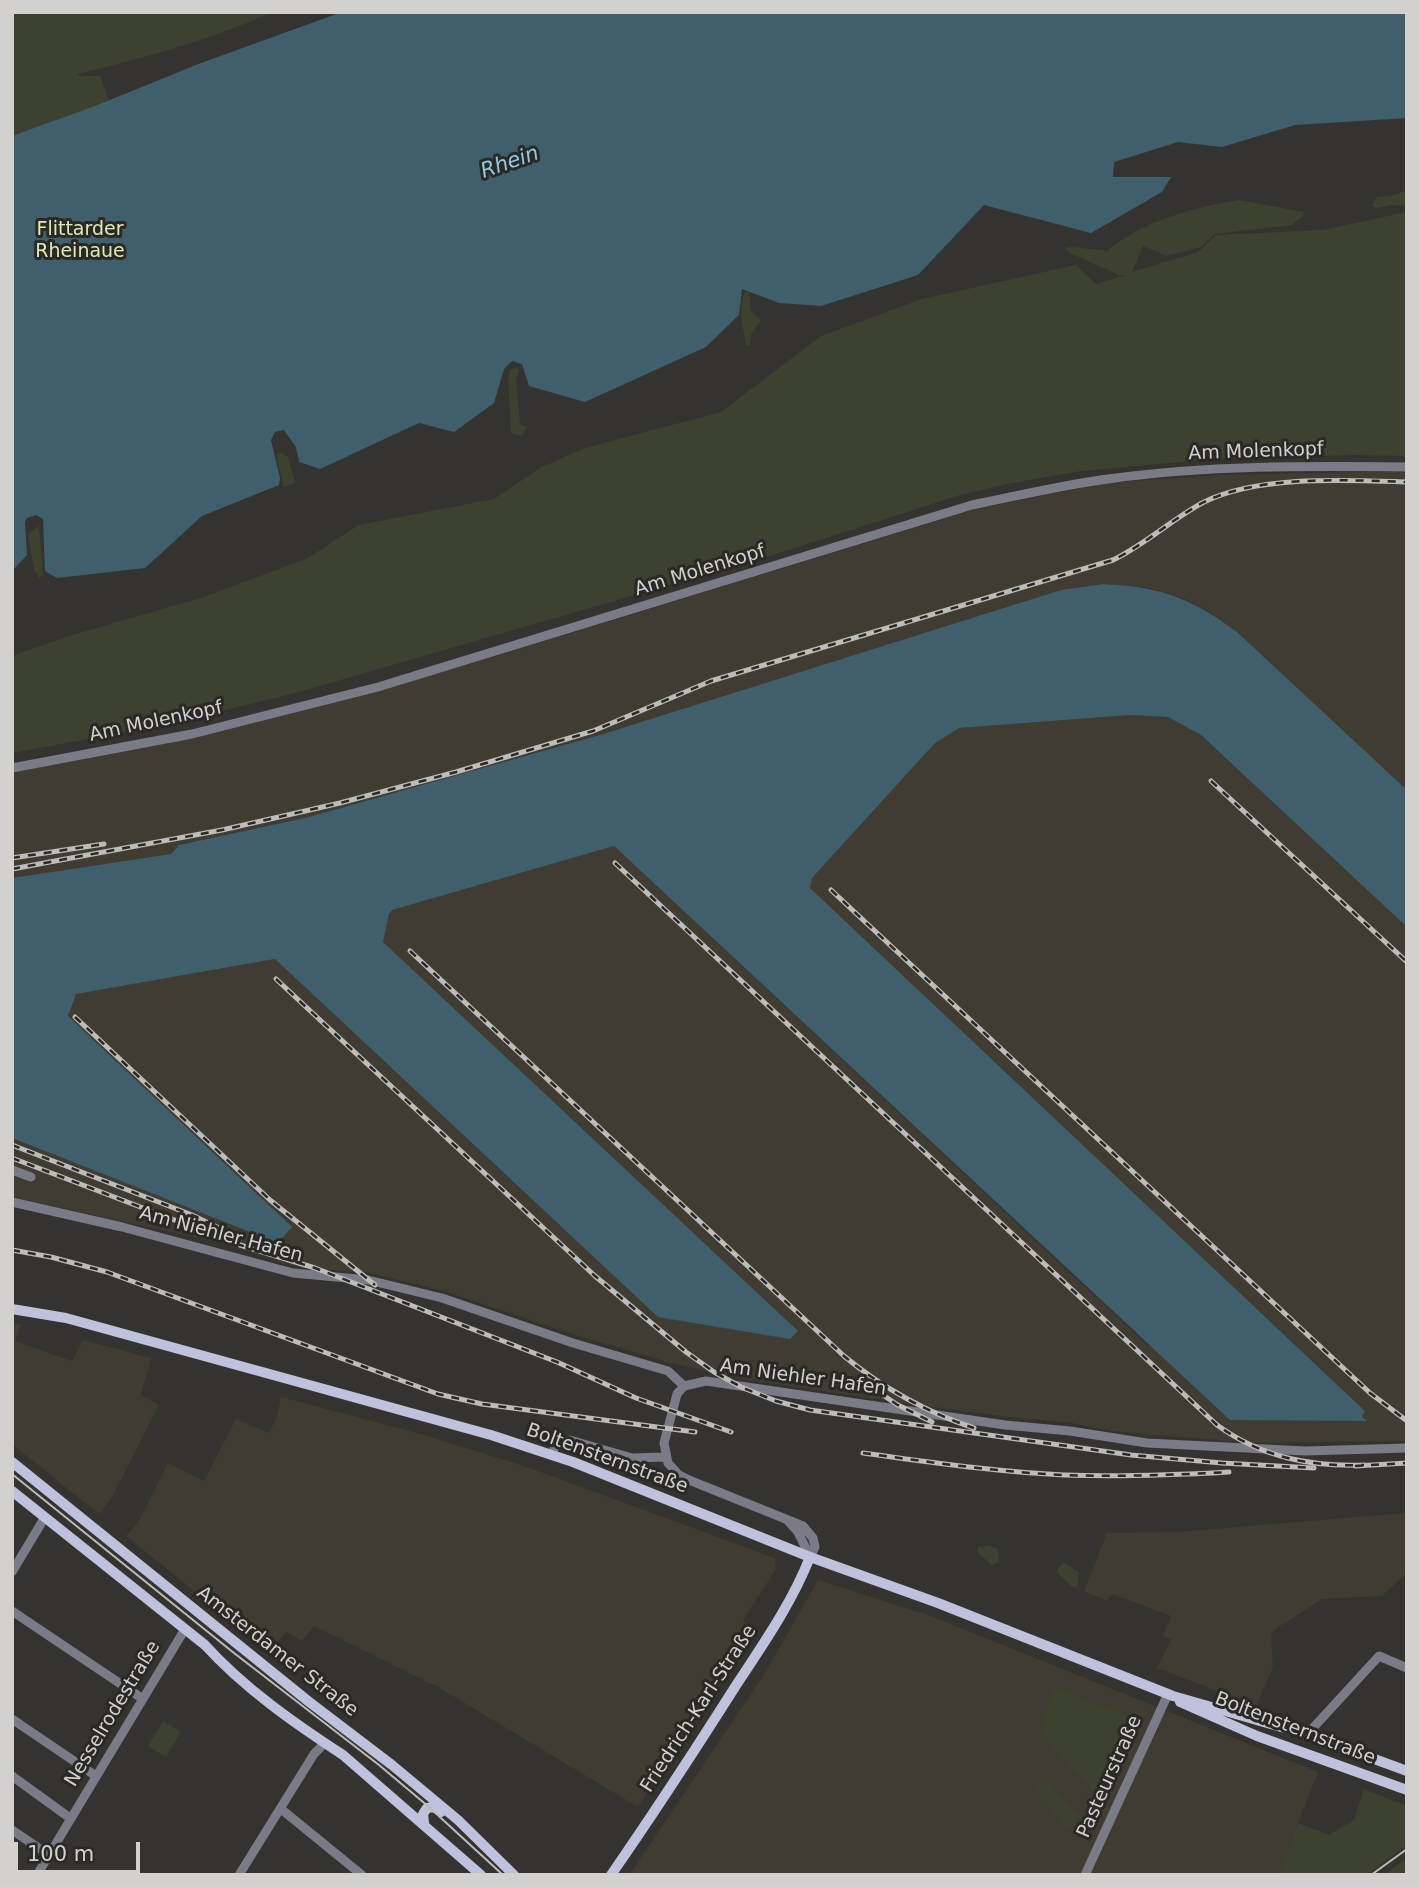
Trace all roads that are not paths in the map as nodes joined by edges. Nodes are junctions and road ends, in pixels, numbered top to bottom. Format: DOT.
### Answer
graph roads {
  1 [pos="1407,467"];
  2 [pos="12,768"];
  3 [pos="12,1170"];
  4 [pos="31,1177"];
  5 [pos="12,1202"];
  6 [pos="12,1309"];
  7 [pos="684,1386"];
  8 [pos="1407,1448"];
  9 [pos="552,1454"];
  10 [pos="665,1457"];
  11 [pos="12,1462"];
  12 [pos="12,1491"];
  13 [pos="45,1517"];
  14 [pos="810,1557"];
  15 [pos="12,1573"];
  16 [pos="12,1611"];
  17 [pos="186,1629"];
  18 [pos="1407,1668"];
  19 [pos="1170,1695"];
  20 [pos="143,1699"];
  21 [pos="12,1719"];
  22 [pos="1309,1735"];
  23 [pos="325,1743"];
  24 [pos="1407,1771"];
  25 [pos="12,1776"];
  26 [pos="96,1776"];
  27 [pos="1405,1789"];
  28 [pos="281,1809"];
  29 [pos="70,1818"];
  30 [pos="458,1820"];
  31 [pos="424,1823"];
  32 [pos="12,1830"];
  33 [pos="49,1855"];
  34 [pos="37,1875"];
  35 [pos="240,1875"];
  36 [pos="362,1875"];
  37 [pos="481,1875"];
  38 [pos="514,1875"];
  39 [pos="611,1875"];
  40 [pos="1085,1875"];
  1 -- 2 [label="street, Am Molenkopf"];
  3 -- 4 [label="street"];
  5 -- 7 [label="street, Am Niehler Hafen"];
  6 -- 9 [label="main road, Boltensternstraße"];
  7 -- 8 [label="street, Am Niehler Hafen"];
  7 -- 10 [label="street"];
  9 -- 10 [label="street"];
  9 -- 14 [label="main road, Boltensternstraße"];
  10 -- 14 [label="street"];
  11 -- 30 [label="main road, Amsterdamer Straße"];
  12 -- 13 [label="main road, Amsterdamer Straße"];
  13 -- 15 [label="street"];
  13 -- 17 [label="main road, Amsterdamer Straße"];
  14 -- 19 [label="main road, Boltensternstraße"];
  14 -- 39 [label="main road, Friedrich-Karl-Straße"];
  16 -- 20 [label="street"];
  17 -- 20 [label="street, Nesselrodestraße"];
  17 -- 23 [label="main road, Amsterdamer Straße"];
  18 -- 22 [label="street"];
  19 -- 22 [label="main road, Boltensternstraße"];
  19 -- 27 [label="main road, Boltensternstraße"];
  19 -- 40 [label="street, Pasteurstraße"];
  20 -- 26 [label="street, Nesselrodestraße"];
  21 -- 26 [label="street"];
  22 -- 24 [label="main road, Boltensternstraße"];
  23 -- 28 [label="street"];
  23 -- 31 [label="main road, Amsterdamer Straße"];
  25 -- 29 [label="street, Nesselrodestraße"];
  26 -- 29 [label="street, Nesselrodestraße"];
  28 -- 35 [label="street"];
  28 -- 36 [label="street"];
  29 -- 33 [label="street, Nesselrodestraße"];
  30 -- 31 [label="main road"];
  30 -- 38 [label="main road, Amsterdamer Straße"];
  31 -- 37 [label="main road, Amsterdamer Straße"];
  32 -- 33 [label="street"];
  33 -- 34 [label="street, Nesselrodestraße"];
}
